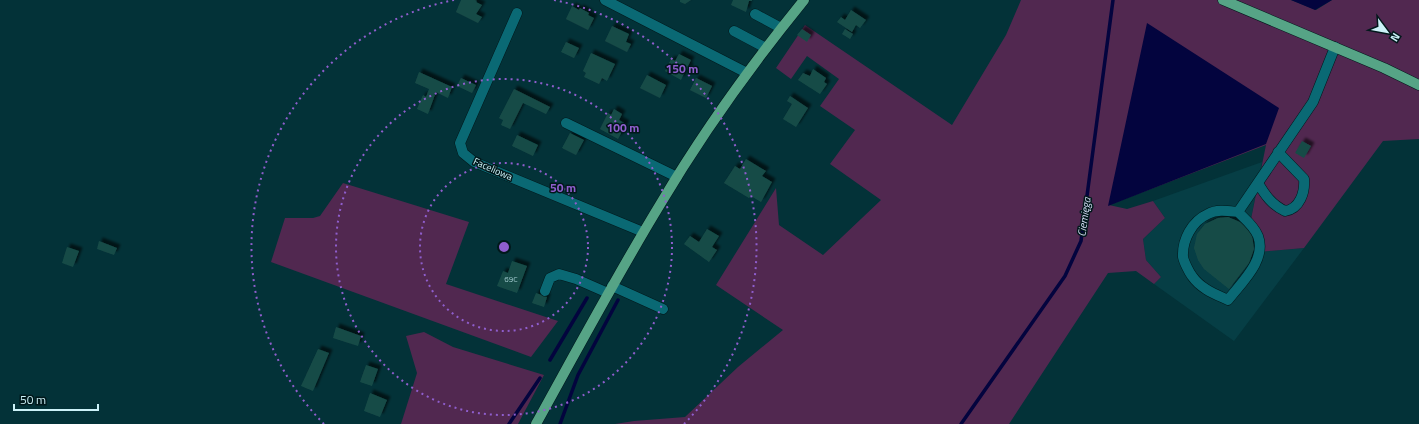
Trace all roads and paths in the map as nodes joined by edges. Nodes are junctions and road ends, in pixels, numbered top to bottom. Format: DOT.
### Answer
graph roads {
  1 [pos="605,0"];
  2 [pos="804,0"];
  3 [pos="1223,0"];
  4 [pos="517,13"];
  5 [pos="755,14"];
  6 [pos="781,28"];
  7 [pos="734,31"];
  8 [pos="1335,47"];
  9 [pos="766,48"];
  10 [pos="747,73"];
  11 [pos="1419,85"];
  12 [pos="566,123"];
  13 [pos="1278,152"];
  14 [pos="677,177"];
  15 [pos="1258,183"];
  16 [pos="1238,212"];
  17 [pos="643,232"];
  18 [pos="610,289"];
  19 [pos="546,291"];
  20 [pos="663,309"];
  21 [pos="536,424"];
  1 -- 10 [label="lane"];
  2 -- 6 [label="main road"];
  3 -- 8 [label="main road"];
  4 -- 17 [label="lane, Faceliowa"];
  5 -- 6 [label="lane"];
  6 -- 9 [label="main road"];
  7 -- 9 [label="lane"];
  8 -- 11 [label="main road"];
  8 -- 13 [label="lane"];
  9 -- 10 [label="main road"];
  10 -- 14 [label="main road"];
  12 -- 14 [label="lane"];
  13 -- 15 [label="lane"];
  13 -- 15 [label="lane"];
  14 -- 17 [label="main road"];
  15 -- 16 [label="lane"];
  16 -- 16 [label="lane"];
  17 -- 18 [label="main road"];
  18 -- 19 [label="lane"];
  18 -- 20 [label="lane"];
  18 -- 21 [label="main road"];
}
